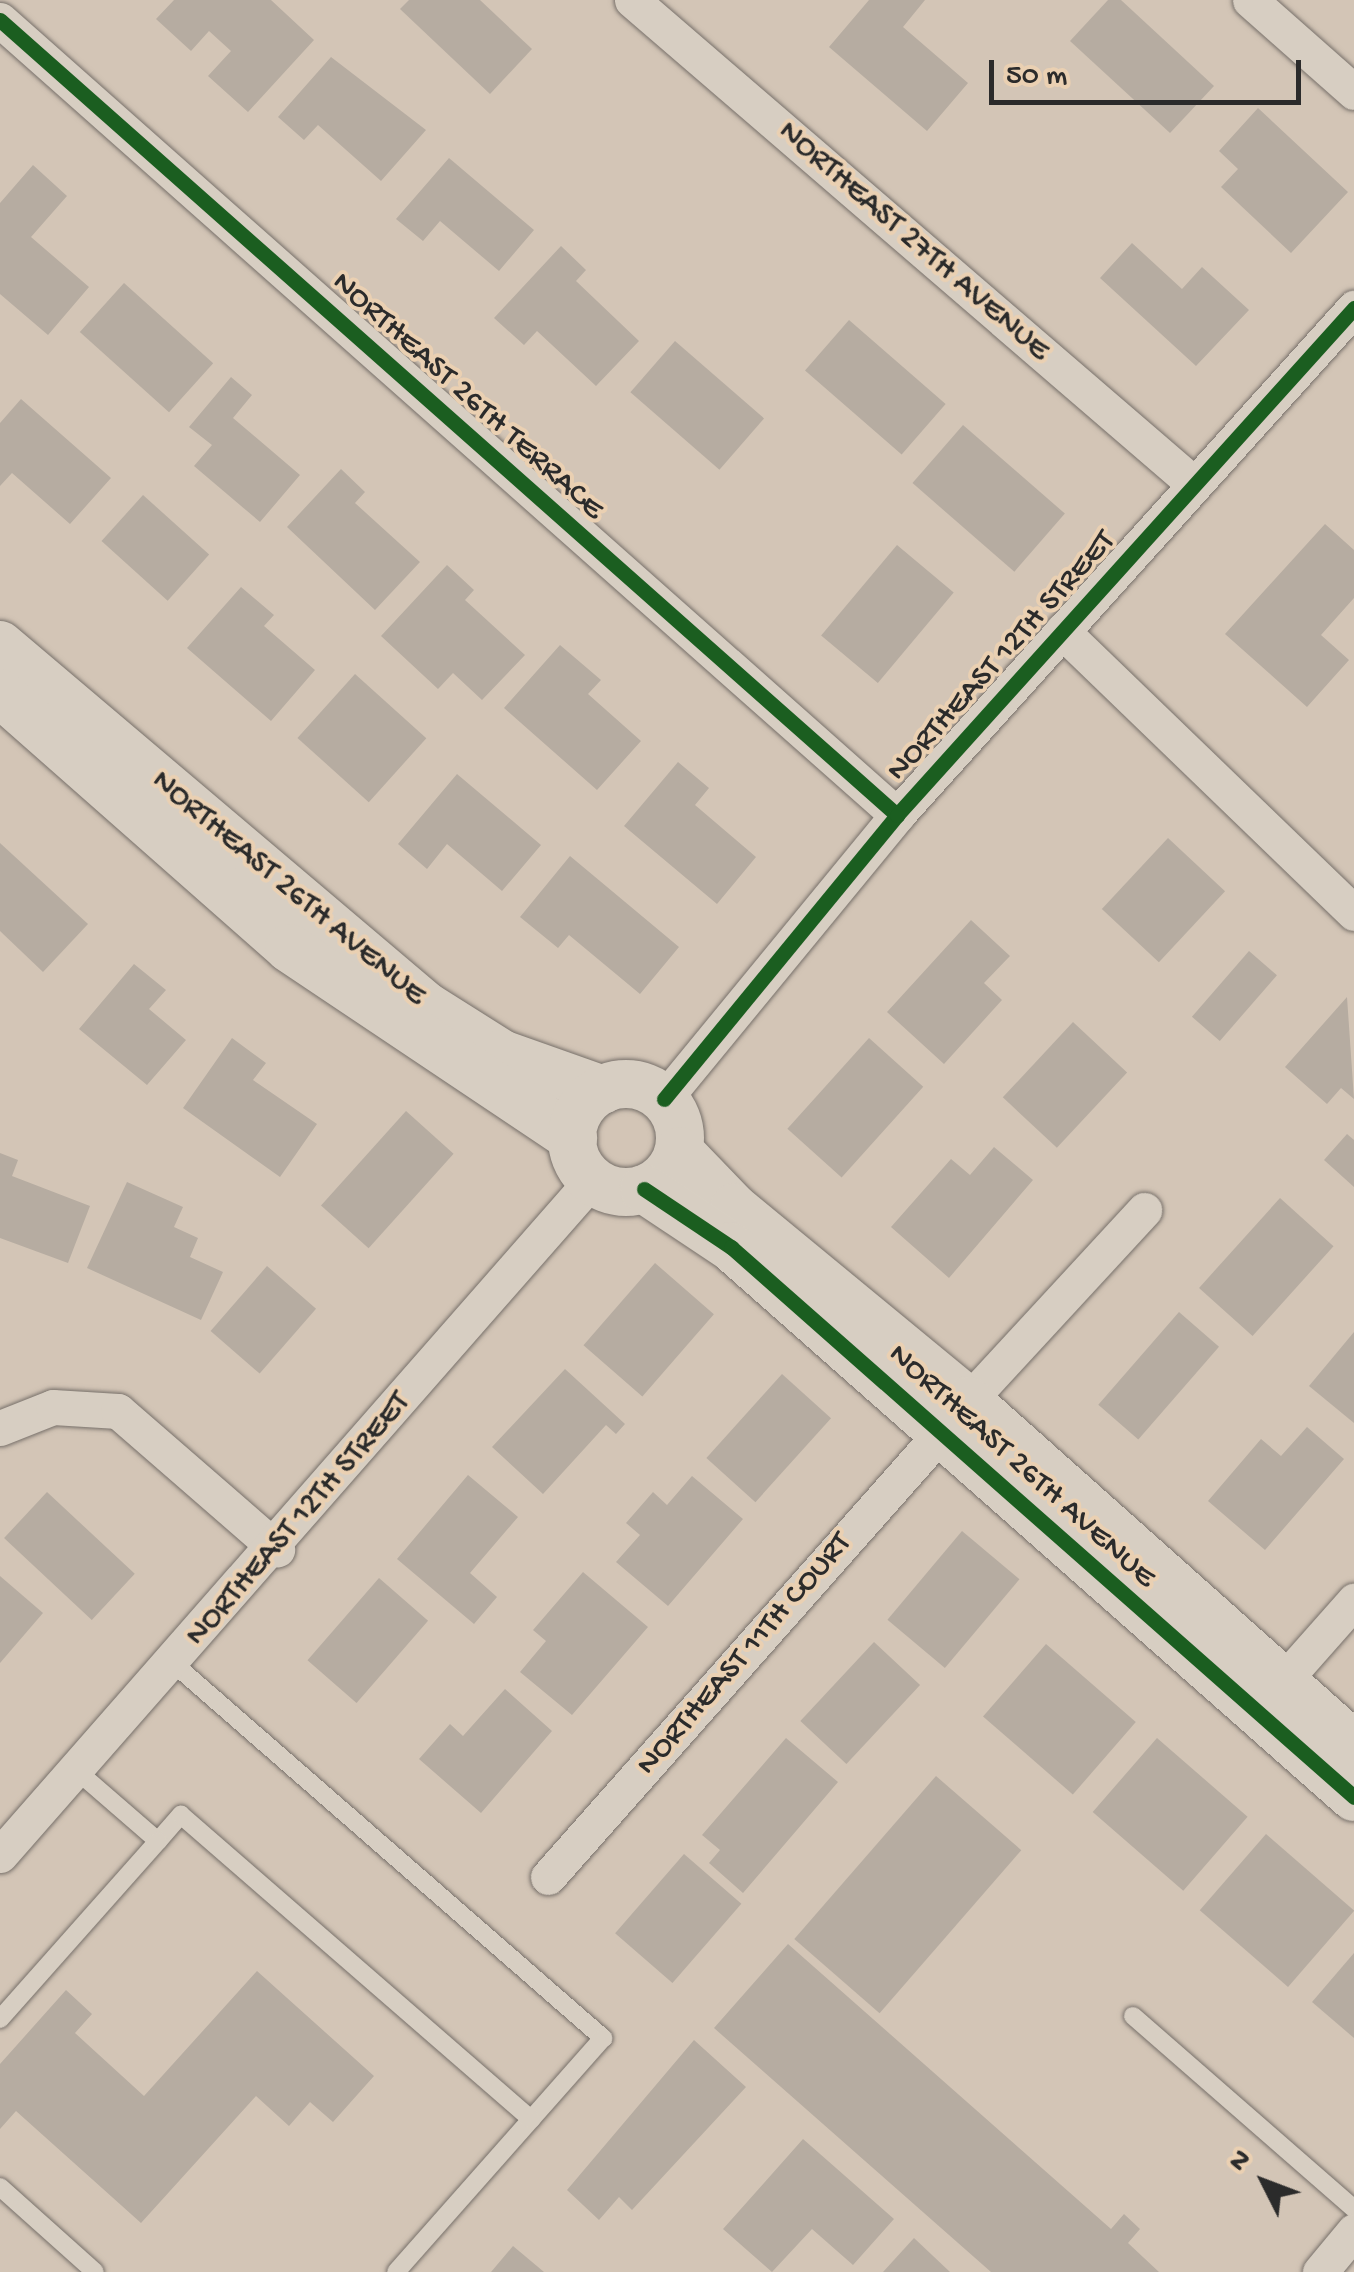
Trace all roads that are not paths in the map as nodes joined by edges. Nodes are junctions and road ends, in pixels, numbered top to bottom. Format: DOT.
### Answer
graph roads {
  1 [pos="632,0"];
  2 [pos="1250,0"];
  3 [pos="0,20"];
  4 [pos="1354,92"];
  5 [pos="1354,308"];
  6 [pos="1194,484"];
  7 [pos="1062,631"];
  8 [pos="0,645"];
  9 [pos="3,703"];
  10 [pos="897,815"];
  11 [pos="1354,913"];
  12 [pos="602,1090"];
  13 [pos="664,1099"];
  14 [pos="679,1150"];
  15 [pos="583,1159"];
  16 [pos="644,1189"];
  17 [pos="1144,1210"];
  18 [pos="955,1417"];
  19 [pos="0,1428"];
  20 [pos="276,1549"];
  21 [pos="1354,1601"];
  22 [pos="174,1662"];
  23 [pos="1284,1680"];
  24 [pos="1354,1746"];
  25 [pos="76,1770"];
  26 [pos="1354,1797"];
  27 [pos="158,1841"];
  28 [pos="0,1854"];
  29 [pos="548,1877"];
  30 [pos="1133,2016"];
  31 [pos="0,2019"];
  32 [pos="531,2119"];
  33 [pos="0,2187"];
  34 [pos="1354,2209"];
  35 [pos="1354,2231"];
  36 [pos="95,2272"];
  37 [pos="396,2272"];
  38 [pos="1320,2272"];
  1 -- 6 [label="street, NORTHEAST 27TH AVENUE"];
  2 -- 4 [label="street"];
  3 -- 10 [label="street, NORTHEAST 26TH TERRACE"];
  5 -- 6 [label="street, NORTHEAST 12TH STREET"];
  6 -- 7 [label="street, NORTHEAST 12TH STREET"];
  7 -- 10 [label="street, NORTHEAST 12TH STREET"];
  7 -- 11 [label="street"];
  8 -- 12 [label="street, NORTHEAST 26TH AVENUE"];
  9 -- 15 [label="street"];
  10 -- 13 [label="street, NORTHEAST 12TH STREET"];
  12 -- 13 [label="street"];
  12 -- 15 [label="street"];
  13 -- 14 [label="street"];
  14 -- 16 [label="street"];
  14 -- 18 [label="street, NORTHEAST 26TH AVENUE"];
  15 -- 16 [label="street"];
  15 -- 20 [label="street, NORTHEAST 12TH STREET"];
  16 -- 18 [label="street, NORTHEAST 26TH AVENUE"];
  17 -- 18 [label="street, NORTHEAST 26TH AVENUE"];
  18 -- 23 [label="street, NORTHEAST 26TH AVENUE"];
  18 -- 26 [label="street, NORTHEAST 26TH AVENUE"];
  18 -- 29 [label="street, NORTHEAST 11TH COURT"];
  19 -- 20 [label="street"];
  20 -- 22 [label="street, NORTHEAST 12TH STREET"];
  21 -- 23 [label="street"];
  22 -- 25 [label="street, NORTHEAST 12TH STREET"];
  22 -- 32 [label="lane"];
  23 -- 24 [label="street, NORTHEAST 26TH AVENUE"];
  25 -- 27 [label="lane"];
  25 -- 28 [label="street, NORTHEAST 12TH STREET"];
  27 -- 31 [label="lane"];
  27 -- 32 [label="lane"];
  30 -- 34 [label="lane"];
  32 -- 37 [label="lane"];
  33 -- 36 [label="lane"];
  35 -- 38 [label="street"];
}
